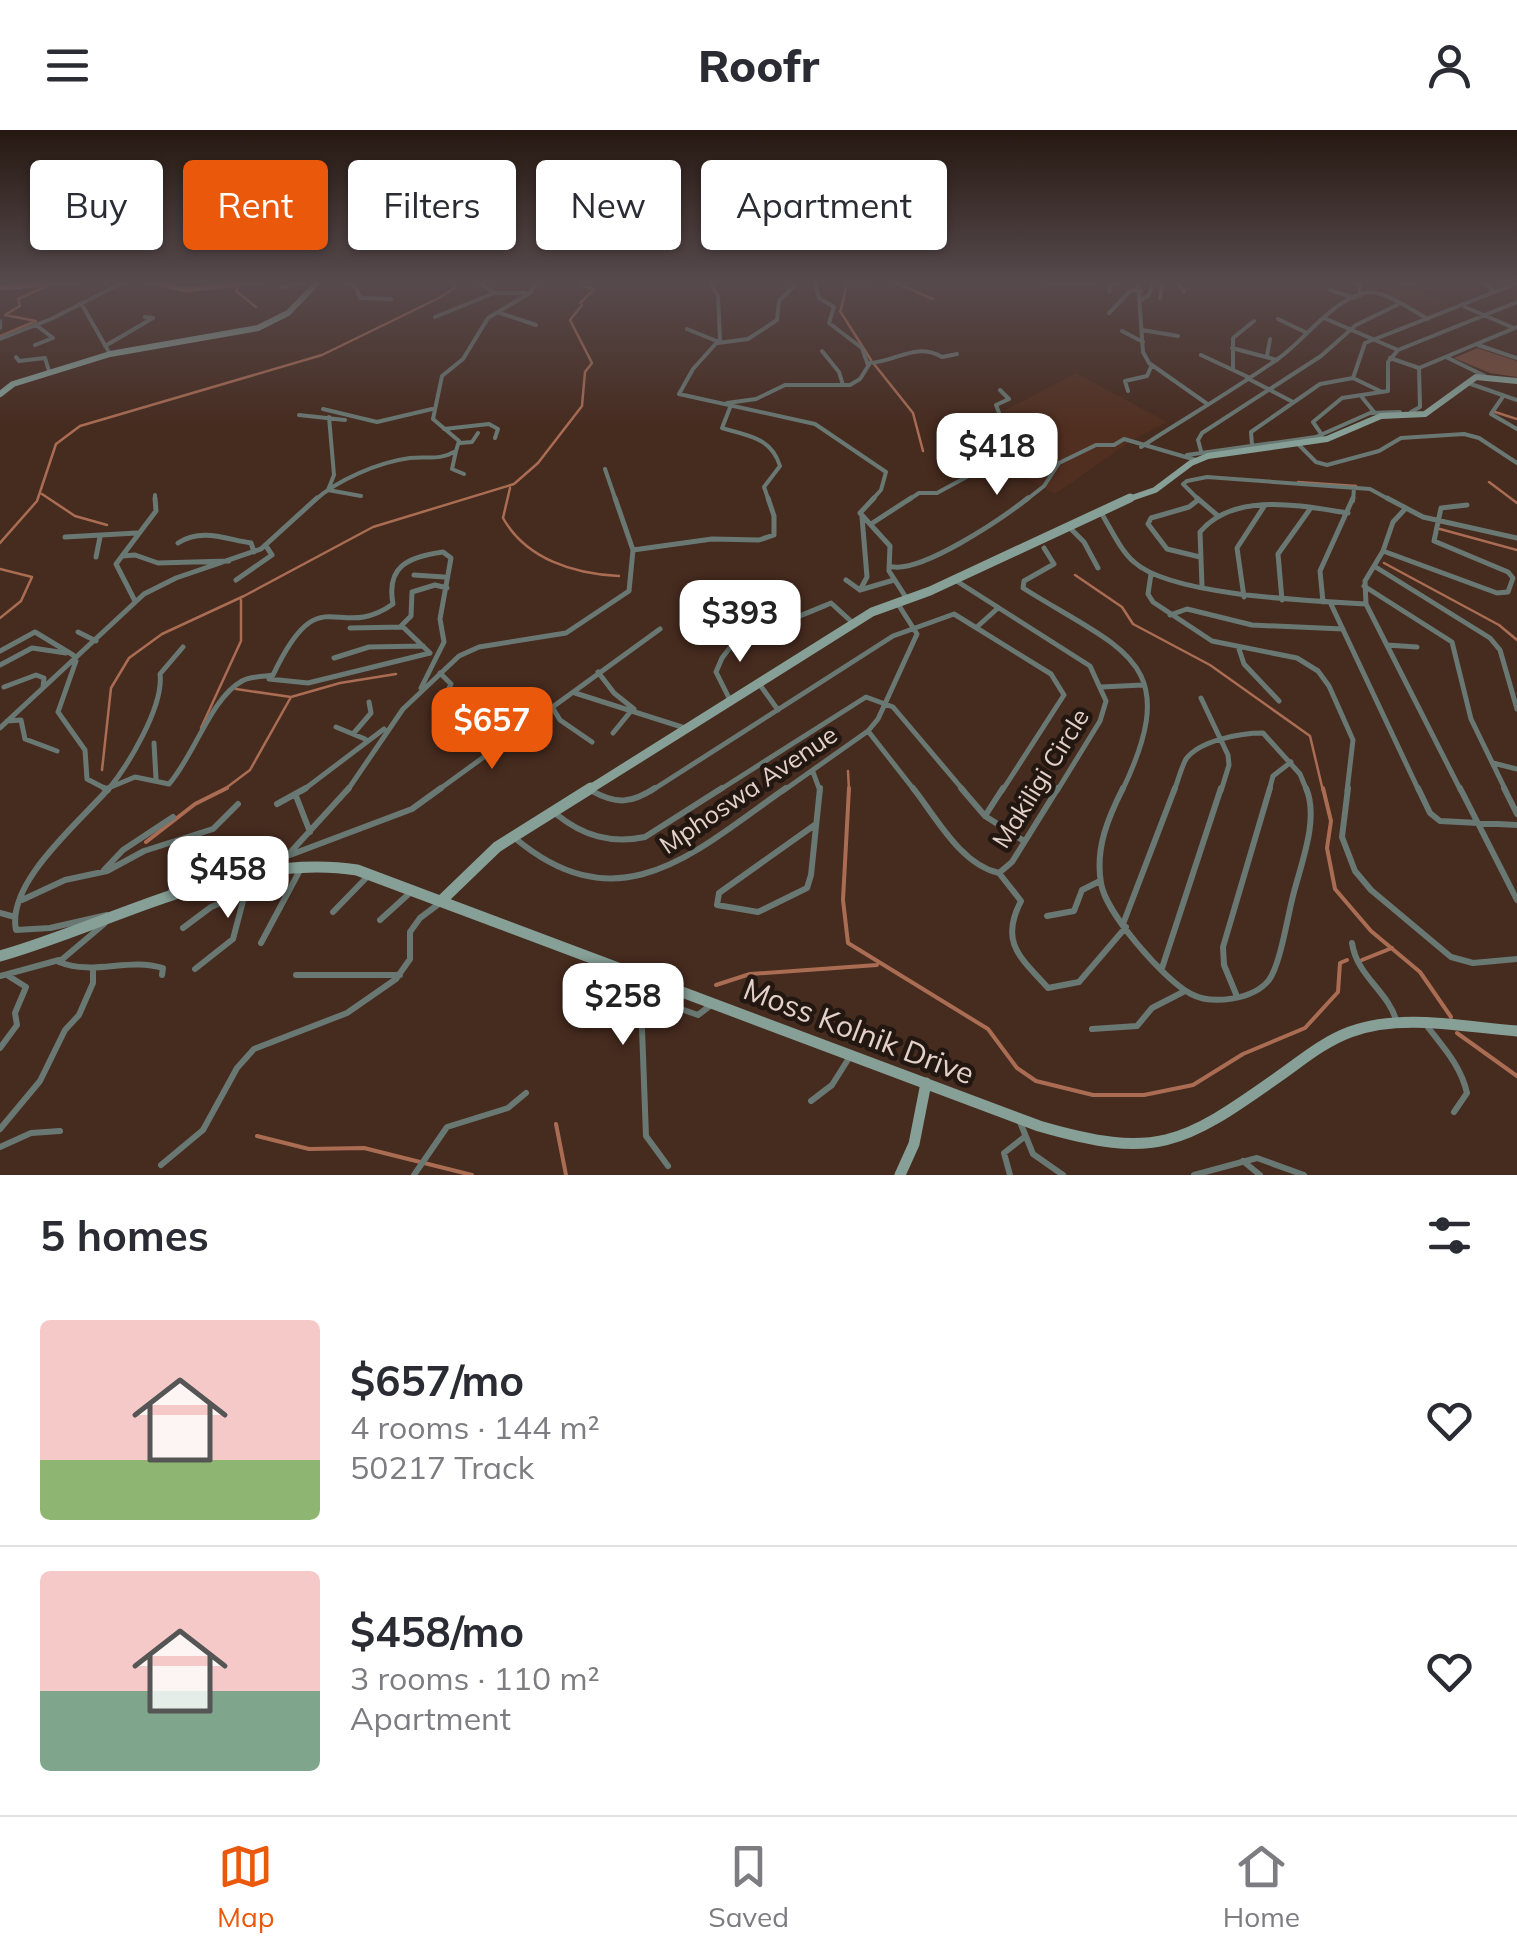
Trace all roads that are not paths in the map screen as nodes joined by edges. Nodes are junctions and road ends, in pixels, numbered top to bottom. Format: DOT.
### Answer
graph roads {
  1 [pos="1142,330"];
  2 [pos="43,331"];
  3 [pos="97,331"];
  4 [pos="131,331"];
  5 [pos="239,331"];
  6 [pos="478,331"];
  7 [pos="691,331"];
  8 [pos="720,331"];
  9 [pos="761,331"];
  10 [pos="839,331"];
  11 [pos="1122,331"];
  12 [pos="1147,331"];
  13 [pos="1241,331"];
  14 [pos="1345,331"];
  15 [pos="1356,331"];
  16 [pos="1394,331"];
  17 [pos="1446,331"];
  18 [pos="1509,331"];
  19 [pos="1306,332"];
  20 [pos="1178,336"];
  21 [pos="1373,338"];
  22 [pos="1270,339"];
  23 [pos="1144,342"];
  24 [pos="718,343"];
  25 [pos="1476,344"];
  26 [pos="35,345"];
  27 [pos="1232,348"];
  28 [pos="107,350"];
  29 [pos="1398,350"];
  30 [pos="822,351"];
  31 [pos="957,354"];
  32 [pos="1201,356"];
  33 [pos="1267,356"];
  34 [pos="16,357"];
  35 [pos="1446,357"];
  36 [pos="1390,358"];
  37 [pos="1517,358"];
  38 [pos="1277,360"];
  39 [pos="868,365"];
  40 [pos="1151,367"];
  41 [pos="1419,368"];
  42 [pos="1233,369"];
  43 [pos="49,371"];
  44 [pos="1485,376"];
  45 [pos="1247,377"];
  46 [pos="1354,378"];
  47 [pos="1517,381"];
  48 [pos="1466,382"];
  49 [pos="0,384"];
  50 [pos="13,384"];
  51 [pos="843,385"];
  52 [pos="1000,390"];
  53 [pos="1270,390"];
  54 [pos="1128,391"];
  55 [pos="1384,393"];
  56 [pos="0,394"];
  57 [pos="1362,396"];
  58 [pos="1502,398"];
  59 [pos="1517,400"];
  60 [pos="1294,402"];
  61 [pos="1206,403"];
  62 [pos="728,404"];
  63 [pos="323,409"];
  64 [pos="432,409"];
  65 [pos="1374,412"];
  66 [pos="299,415"];
  67 [pos="329,417"];
  68 [pos="382,425"];
  69 [pos="1517,429"];
  70 [pos="441,430"];
  71 [pos="478,433"];
  72 [pos="1322,435"];
  73 [pos="495,438"];
  74 [pos="460,443"];
  75 [pos="1298,444"];
  76 [pos="1252,445"];
  77 [pos="1141,447"];
  78 [pos="456,451"];
  79 [pos="1202,452"];
  80 [pos="1187,455"];
  81 [pos="1196,460"];
  82 [pos="1517,463"];
  83 [pos="605,469"];
  84 [pos="464,474"];
  85 [pos="1183,481"];
  86 [pos="1354,488"];
  87 [pos="328,490"];
  88 [pos="156,495"];
  89 [pos="361,496"];
  90 [pos="1198,500"];
  91 [pos="1265,505"];
  92 [pos="1467,505"];
  93 [pos="1406,508"];
  94 [pos="1310,509"];
  95 [pos="1100,511"];
  96 [pos="1348,513"];
  97 [pos="1216,515"];
  98 [pos="862,516"];
  99 [pos="1438,521"];
  100 [pos="871,524"];
  101 [pos="1068,526"];
  102 [pos="138,533"];
  103 [pos="66,537"];
  104 [pos="100,537"];
  105 [pos="1517,538"];
  106 [pos="178,543"];
  107 [pos="266,546"];
  108 [pos="1044,548"];
  109 [pos="632,550"];
  110 [pos="1383,551"];
  111 [pos="254,552"];
  112 [pos="96,557"];
  113 [pos="120,557"];
  114 [pos="1200,557"];
  115 [pos="230,563"];
  116 [pos="889,566"];
  117 [pos="1374,566"];
  118 [pos="1098,568"];
  119 [pos="1150,574"];
  120 [pos="414,575"];
  121 [pos="445,578"];
  122 [pos="236,580"];
  123 [pos="846,580"];
  124 [pos="894,580"];
  125 [pos="955,580"];
  126 [pos="1364,586"];
  127 [pos="447,588"];
  128 [pos="1202,588"];
  129 [pos="860,590"];
  130 [pos="719,595"];
  131 [pos="1244,597"];
  132 [pos="1282,600"];
  133 [pos="135,601"];
  134 [pos="902,601"];
  135 [pos="1326,602"];
  136 [pos="1366,604"];
  137 [pos="998,608"];
  138 [pos="1170,615"];
  139 [pos="853,624"];
  140 [pos="401,626"];
  141 [pos="916,626"];
  142 [pos="978,626"];
  143 [pos="350,628"];
  144 [pos="660,629"];
  145 [pos="1343,629"];
  146 [pos="78,632"];
  147 [pos="743,632"];
  148 [pos="96,642"];
  149 [pos="1388,645"];
  150 [pos="423,646"];
  151 [pos="183,648"];
  152 [pos="1417,648"];
  153 [pos="1239,649"];
  154 [pos="0,651"];
  155 [pos="430,653"];
  156 [pos="76,656"];
  157 [pos="334,658"];
  158 [pos="0,665"];
  159 [pos="434,665"];
  160 [pos="598,672"];
  161 [pos="440,673"];
  162 [pos="267,678"];
  163 [pos="758,683"];
  164 [pos="1144,685"];
  165 [pos="4,687"];
  166 [pos="1101,687"];
  167 [pos="42,688"];
  168 [pos="418,693"];
  169 [pos="572,693"];
  170 [pos="1201,698"];
  171 [pos="443,700"];
  172 [pos="730,700"];
  173 [pos="1279,701"];
  174 [pos="370,702"];
  175 [pos="886,703"];
  176 [pos="552,707"];
  177 [pos="1517,709"];
  178 [pos="778,710"];
  179 [pos="635,712"];
  180 [pos="2,725"];
  181 [pos="390,726"];
  182 [pos="336,727"];
  183 [pos="685,728"];
  184 [pos="868,731"];
  185 [pos="613,733"];
  186 [pos="353,734"];
  187 [pos="367,740"];
  188 [pos="1224,740"];
  189 [pos="592,742"];
  190 [pos="154,743"];
  191 [pos="57,751"];
  192 [pos="1291,762"];
  193 [pos="1493,763"];
  194 [pos="1517,769"];
  195 [pos="813,772"];
  196 [pos="156,779"];
  197 [pos="110,788"];
  198 [pos="590,789"];
  199 [pos="296,796"];
  200 [pos="238,804"];
  201 [pos="277,804"];
  202 [pos="554,812"];
  203 [pos="1517,814"];
  204 [pos="985,816"];
  205 [pos="172,817"];
  206 [pos="1478,822"];
  207 [pos="816,824"];
  208 [pos="1517,825"];
  209 [pos="310,832"];
  210 [pos="514,837"];
  211 [pos="1024,841"];
  212 [pos="288,856"];
  213 [pos="302,867"];
  214 [pos="276,868"];
  215 [pos="102,872"];
  216 [pos="260,872"];
  217 [pos="1000,873"];
  218 [pos="371,874"];
  219 [pos="1100,882"];
  220 [pos="414,889"];
  221 [pos="249,890"];
  222 [pos="442,900"];
  223 [pos="1517,900"];
  224 [pos="21,901"];
  225 [pos="333,912"];
  226 [pos="0,913"];
  227 [pos="1047,916"];
  228 [pos="15,917"];
  229 [pos="108,920"];
  230 [pos="380,920"];
  231 [pos="1125,926"];
  232 [pos="183,928"];
  233 [pos="261,942"];
  234 [pos="1352,943"];
  235 [pos="0,956"];
  236 [pos="1517,959"];
  237 [pos="59,960"];
  238 [pos="195,968"];
  239 [pos="1162,968"];
  240 [pos="94,971"];
  241 [pos="296,974"];
  242 [pos="4,975"];
  243 [pos="162,975"];
  244 [pos="400,975"];
  245 [pos="1186,991"];
  246 [pos="1237,995"];
  247 [pos="712,1003"];
  248 [pos="1396,1026"];
  249 [pos="1426,1026"];
  250 [pos="1092,1028"];
  251 [pos="1517,1030"];
  252 [pos="0,1048"];
  253 [pos="850,1055"];
  254 [pos="926,1083"];
  255 [pos="526,1093"];
  256 [pos="811,1101"];
  257 [pos="1454,1112"];
  258 [pos="1020,1118"];
  259 [pos="0,1129"];
  260 [pos="60,1131"];
  261 [pos="1023,1138"];
  262 [pos="0,1147"];
  263 [pos="1243,1161"];
  264 [pos="161,1165"];
  265 [pos="668,1166"];
  266 [pos="414,1175"];
  267 [pos="900,1175"];
  268 [pos="1010,1175"];
  269 [pos="1063,1175"];
  270 [pos="1194,1175"];
  271 [pos="1260,1175"];
  272 [pos="1304,1175"];
  1 -- 23 [label="street"];
  2 -- 26 [label="street"];
  3 -- 28 [label="street"];
  4 -- 28 [label="street"];
  5 -- 28 [label="street"];
  6 -- 64 [label="street"];
  7 -- 24 [label="street"];
  8 -- 24 [label="street"];
  9 -- 24 [label="street"];
  10 -- 39 [label="street"];
  11 -- 23 [label="street"];
  12 -- 20 [label="street"];
  13 -- 27 [label="street"];
  14 -- 53 [label="street"];
  15 -- 21 [label="street"];
  16 -- 21 [label="street"];
  17 -- 29 [label="street"];
  18 -- 25 [label="street"];
  19 -- 38 [label="street"];
  21 -- 29 [label="street"];
  21 -- 46 [label="street"];
  22 -- 33 [label="street"];
  23 -- 40 [label="street"];
  24 -- 62 [label="street"];
  25 -- 35 [label="street"];
  25 -- 37 [label="street"];
  27 -- 33 [label="street"];
  27 -- 42 [label="street"];
  28 -- 43 [label="street"];
  29 -- 36 [label="street"];
  30 -- 51 [label="street"];
  31 -- 39 [label="street"];
  32 -- 42 [label="street"];
  33 -- 38 [label="street"];
  34 -- 43 [label="street"];
  35 -- 41 [label="street"];
  35 -- 44 [label="street"];
  36 -- 41 [label="street"];
  36 -- 55 [label="street"];
  38 -- 45 [label="street"];
  39 -- 51 [label="street"];
  40 -- 54 [label="street"];
  40 -- 61 [label="street"];
  41 -- 65 [label="street"];
  42 -- 45 [label="street"];
  43 -- 50 [label="street"];
  44 -- 47 [label="street"];
  44 -- 48 [label="street"];
  45 -- 53 [label="street"];
  45 -- 61 [label="street"];
  46 -- 55 [label="street"];
  46 -- 60 [label="street"];
  48 -- 58 [label="street"];
  48 -- 75 [label="street"];
  49 -- 50 [label="street"];
  50 -- 56 [label="street"];
  51 -- 62 [label="street"];
  52 -- 100 [label="street"];
  53 -- 60 [label="street"];
  53 -- 79 [label="street"];
  55 -- 57 [label="street"];
  57 -- 65 [label="street"];
  57 -- 72 [label="street"];
  58 -- 59 [label="street"];
  58 -- 69 [label="street"];
  60 -- 76 [label="street"];
  61 -- 77 [label="street"];
  62 -- 98 [label="street"];
  62 -- 109 [label="street"];
  63 -- 68 [label="street"];
  64 -- 68 [label="street"];
  64 -- 70 [label="street"];
  65 -- 72 [label="street"];
  66 -- 67 [label="street"];
  67 -- 68 [label="street"];
  67 -- 87 [label="street"];
  70 -- 73 [label="street"];
  70 -- 74 [label="street"];
  71 -- 74 [label="street"];
  72 -- 76 [label="street"];
  74 -- 78 [label="street"];
  75 -- 81 [label="street"];
  75 -- 82 [label="street"];
  76 -- 79 [label="street"];
  77 -- 80 [label="street"];
  77 -- 116 [label="street"];
  78 -- 84 [label="street"];
  78 -- 87 [label="street"];
  79 -- 80 [label="street"];
  80 -- 81 [label="street"];
  81 -- 85 [label="street"];
  83 -- 109 [label="street"];
  85 -- 86 [label="street"];
  85 -- 90 [label="street"];
  85 -- 95 [label="street"];
  86 -- 93 [label="street"];
  86 -- 96 [label="street"];
  87 -- 89 [label="street"];
  87 -- 107 [label="street"];
  88 -- 102 [label="street"];
  90 -- 97 [label="street"];
  90 -- 114 [label="street"];
  91 -- 94 [label="street"];
  91 -- 97 [label="street"];
  91 -- 131 [label="street"];
  92 -- 99 [label="street"];
  93 -- 99 [label="street"];
  93 -- 110 [label="street"];
  94 -- 96 [label="street"];
  94 -- 132 [label="street"];
  95 -- 101 [label="street"];
  95 -- 119 [label="street"];
  96 -- 135 [label="street"];
  97 -- 114 [label="street"];
  98 -- 100 [label="street"];
  98 -- 129 [label="street"];
  99 -- 105 [label="street"];
  99 -- 110 [label="street"];
  100 -- 116 [label="street"];
  101 -- 118 [label="street"];
  101 -- 125 [label="street"];
  102 -- 104 [label="street"];
  102 -- 113 [label="street"];
  103 -- 104 [label="street"];
  104 -- 112 [label="street"];
  106 -- 111 [label="street"];
  107 -- 111 [label="street"];
  107 -- 122 [label="street"];
  108 -- 164 [label="street"];
  109 -- 161 [label="street"];
  110 -- 117 [label="street"];
  111 -- 115 [label="street"];
  113 -- 115 [label="street"];
  113 -- 133 [label="street"];
  114 -- 128 [label="street"];
  115 -- 133 [label="street"];
  116 -- 124 [label="street"];
  117 -- 126 [label="street"];
  117 -- 177 [label="street"];
  119 -- 128 [label="street"];
  119 -- 138 [label="street"];
  120 -- 121 [label="street"];
  121 -- 127 [label="street"];
  121 -- 162 [label="street"];
  123 -- 129 [label="street"];
  124 -- 129 [label="street"];
  124 -- 134 [label="street"];
  125 -- 134 [label="street"];
  125 -- 137 [label="street, Makiligi Circle"];
  126 -- 136 [label="street"];
  126 -- 193 [label="street"];
  127 -- 140 [label="street"];
  127 -- 159 [label="street"];
  128 -- 131 [label="street"];
  130 -- 147 [label="street"];
  131 -- 132 [label="street"];
  132 -- 135 [label="street"];
  133 -- 148 [label="street"];
  134 -- 139 [label="street"];
  134 -- 141 [label="street"];
  135 -- 136 [label="street"];
  135 -- 145 [label="street"];
  136 -- 149 [label="street"];
  137 -- 142 [label="street"];
  137 -- 166 [label="street, Makiligi Circle"];
  138 -- 145 [label="street"];
  138 -- 153 [label="street"];
  139 -- 147 [label="street"];
  139 -- 163 [label="street"];
  140 -- 143 [label="street"];
  140 -- 150 [label="street"];
  141 -- 142 [label="street"];
  141 -- 175 [label="street, Mphoswa Avenue"];
  141 -- 178 [label="street"];
  142 -- 204 [label="street"];
  144 -- 160 [label="street"];
  145 -- 206 [label="street"];
  146 -- 148 [label="street"];
  147 -- 172 [label="street"];
  148 -- 156 [label="street"];
  149 -- 152 [label="street"];
  149 -- 206 [label="street"];
  150 -- 155 [label="street"];
  150 -- 157 [label="street"];
  151 -- 197 [label="street"];
  153 -- 173 [label="street"];
  153 -- 236 [label="street"];
  154 -- 156 [label="street"];
  155 -- 159 [label="street"];
  155 -- 162 [label="street"];
  156 -- 158 [label="street"];
  156 -- 167 [label="street"];
  156 -- 197 [label="street"];
  159 -- 168 [label="street"];
  160 -- 169 [label="street"];
  160 -- 179 [label="street"];
  161 -- 168 [label="street"];
  161 -- 171 [label="street"];
  162 -- 196 [label="street"];
  163 -- 172 [label="street"];
  163 -- 178 [label="street"];
  164 -- 166 [label="street"];
  164 -- 219 [label="street"];
  165 -- 167 [label="street"];
  166 -- 211 [label="street, Makiligi Circle"];
  167 -- 180 [label="street"];
  168 -- 181 [label="street"];
  169 -- 176 [label="street"];
  169 -- 179 [label="street"];
  170 -- 188 [label="street"];
  172 -- 183 [label="street"];
  174 -- 186 [label="street"];
  175 -- 184 [label="street, Mphoswa Avenue"];
  175 -- 202 [label="street"];
  175 -- 204 [label="street"];
  176 -- 189 [label="street"];
  176 -- 212 [label="street"];
  178 -- 198 [label="street"];
  179 -- 183 [label="street"];
  179 -- 185 [label="street"];
  180 -- 191 [label="street"];
  181 -- 187 [label="street"];
  181 -- 209 [label="street"];
  182 -- 186 [label="street"];
  183 -- 198 [label="street"];
  184 -- 195 [label="street, Mphoswa Avenue"];
  184 -- 217 [label="street, Makiligi Circle"];
  186 -- 187 [label="street"];
  187 -- 199 [label="street"];
  188 -- 192 [label="street"];
  188 -- 231 [label="street"];
  188 -- 239 [label="street"];
  190 -- 196 [label="street"];
  192 -- 246 [label="street"];
  192 -- 246 [label="street"];
  193 -- 194 [label="street"];
  193 -- 203 [label="street"];
  195 -- 207 [label="street"];
  195 -- 210 [label="street, Mphoswa Avenue"];
  196 -- 197 [label="street"];
  197 -- 224 [label="street"];
  198 -- 202 [label="street"];
  199 -- 201 [label="street"];
  199 -- 209 [label="street"];
  200 -- 215 [label="street"];
  202 -- 210 [label="street"];
  204 -- 211 [label="street"];
  205 -- 215 [label="street"];
  206 -- 208 [label="street"];
  206 -- 223 [label="street"];
  207 -- 207 [label="street"];
  209 -- 212 [label="street"];
  210 -- 222 [label="street"];
  211 -- 217 [label="street, Makiligi Circle"];
  212 -- 214 [label="street"];
  213 -- 214 [label="street, Moss Kolnik Drive"];
  213 -- 218 [label="street, Moss Kolnik Drive"];
  213 -- 233 [label="street"];
  214 -- 216 [label="street, Moss Kolnik Drive"];
  214 -- 229 [label="street"];
  215 -- 224 [label="street"];
  216 -- 221 [label="street"];
  216 -- 229 [label="street, Moss Kolnik Drive"];
  217 -- 231 [label="street"];
  218 -- 220 [label="street, Moss Kolnik Drive"];
  218 -- 225 [label="street"];
  219 -- 227 [label="street"];
  219 -- 231 [label="street"];
  220 -- 222 [label="street, Moss Kolnik Drive"];
  220 -- 230 [label="street"];
  221 -- 232 [label="street"];
  221 -- 238 [label="street"];
  222 -- 244 [label="street"];
  222 -- 247 [label="street, Moss Kolnik Drive"];
  224 -- 228 [label="street"];
  226 -- 228 [label="street"];
  228 -- 229 [label="street"];
  229 -- 235 [label="street, Moss Kolnik Drive"];
  229 -- 237 [label="street"];
  231 -- 239 [label="street"];
  234 -- 248 [label="street"];
  237 -- 240 [label="street"];
  237 -- 242 [label="street"];
  239 -- 245 [label="street"];
  240 -- 243 [label="street"];
  240 -- 259 [label="street"];
  241 -- 244 [label="street"];
  242 -- 252 [label="street"];
  244 -- 264 [label="street"];
  245 -- 246 [label="street"];
  245 -- 250 [label="street"];
  247 -- 253 [label="street, Moss Kolnik Drive"];
  247 -- 265 [label="street"];
  248 -- 249 [label="street, Moss Kolnik Drive"];
  248 -- 258 [label="street, Moss Kolnik Drive"];
  249 -- 251 [label="street, Moss Kolnik Drive"];
  249 -- 257 [label="street"];
  253 -- 254 [label="street, Moss Kolnik Drive"];
  253 -- 256 [label="street"];
  254 -- 258 [label="street, Moss Kolnik Drive"];
  254 -- 267 [label="street"];
  255 -- 266 [label="street"];
  258 -- 261 [label="street"];
  260 -- 262 [label="street"];
  261 -- 268 [label="street"];
  261 -- 269 [label="street"];
  263 -- 270 [label="street"];
  263 -- 271 [label="street"];
  263 -- 272 [label="street"];
}
